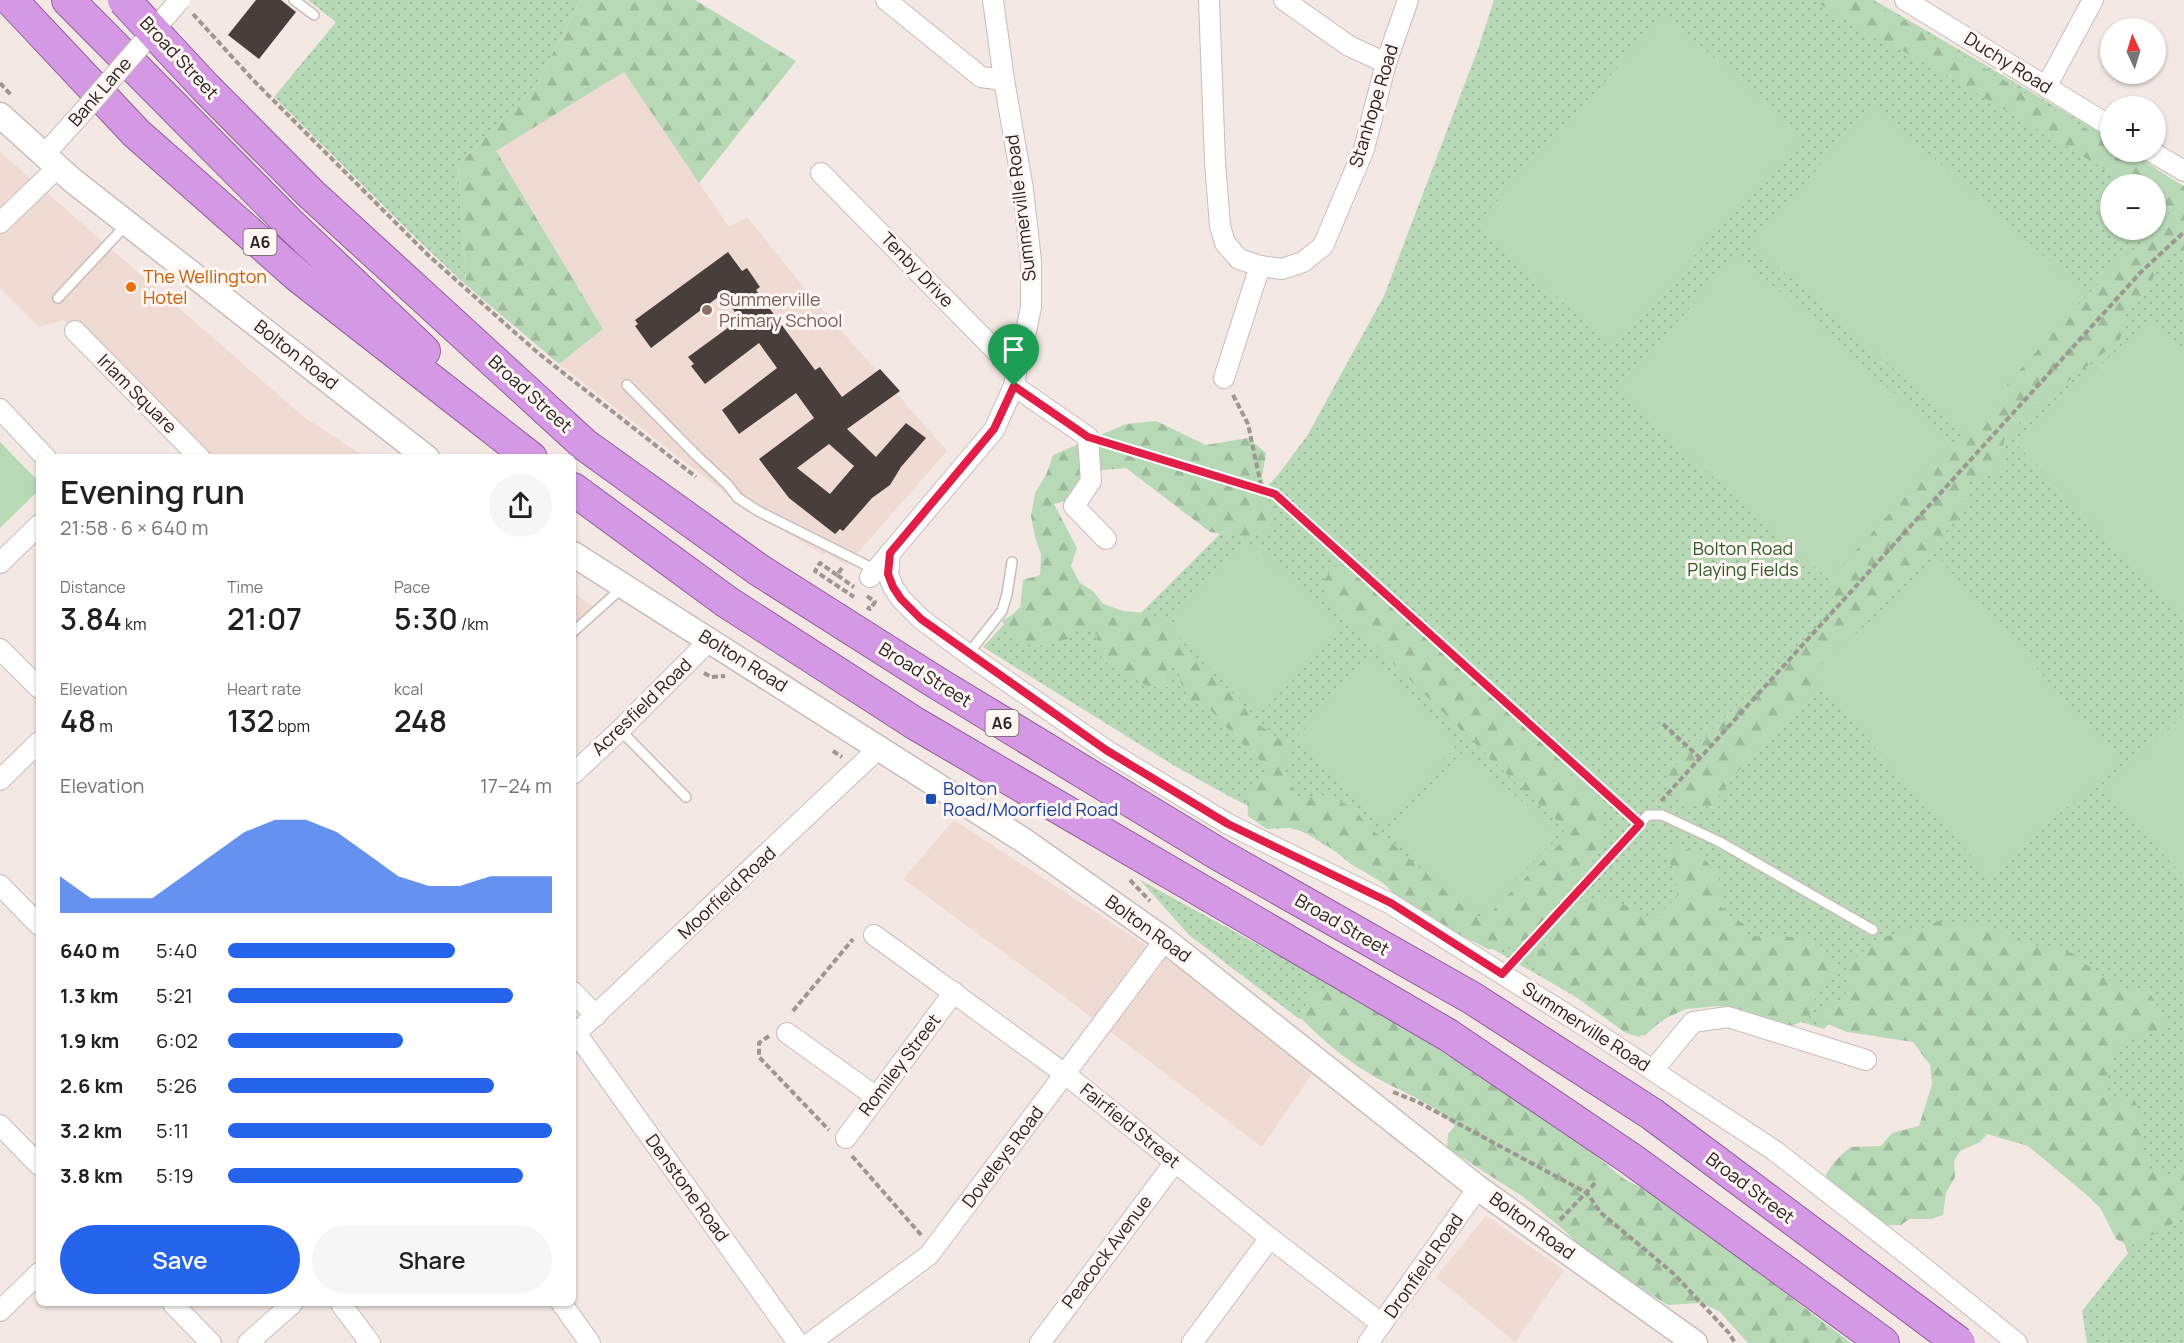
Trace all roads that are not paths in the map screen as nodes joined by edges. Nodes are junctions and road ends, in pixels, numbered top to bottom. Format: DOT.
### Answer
graph roads {
  1 [pos="11,0"];
  2 [pos="68,0"];
  3 [pos="124,0"];
  4 [pos="180,0"];
  5 [pos="294,0"];
  6 [pos="886,0"];
  7 [pos="993,0"];
  8 [pos="1209,0"];
  9 [pos="1284,0"];
  10 [pos="1407,0"];
  11 [pos="1905,0"];
  12 [pos="2093,0"];
  13 [pos="314,15"];
  14 [pos="1386,63"];
  15 [pos="1004,80"];
  16 [pos="2046,87"];
  17 [pos="0,115"];
  18 [pos="2100,120"];
  19 [pos="2166,160"];
  20 [pos="50,162"];
  21 [pos="2184,171"];
  22 [pos="821,173"];
  23 [pos="0,223"];
  24 [pos="128,223"];
  25 [pos="1260,266"];
  26 [pos="58,298"];
  27 [pos="75,331"];
  28 [pos="1018,361"];
  29 [pos="1224,378"];
  30 [pos="627,385"];
  31 [pos="1014,386"];
  32 [pos="0,410"];
  33 [pos="42,454"];
  34 [pos="196,454"];
  35 [pos="422,454"];
  36 [pos="529,454"];
  37 [pos="530,454"];
  38 [pos="576,491"];
  39 [pos="36,528"];
  40 [pos="1106,539"];
  41 [pos="890,553"];
  42 [pos="576,556"];
  43 [pos="1012,562"];
  44 [pos="0,563"];
  45 [pos="873,574"];
  46 [pos="623,586"];
  47 [pos="576,629"];
  48 [pos="708,639"];
  49 [pos="0,649"];
  50 [pos="968,654"];
  51 [pos="36,685"];
  52 [pos="620,730"];
  53 [pos="36,745"];
  54 [pos="880,747"];
  55 [pos="576,771"];
  56 [pos="0,780"];
  57 [pos="686,797"];
  58 [pos="0,885"];
  59 [pos="36,922"];
  60 [pos="1873,930"];
  61 [pos="874,935"];
  62 [pos="1165,940"];
  63 [pos="1502,974"];
  64 [pos="954,992"];
  65 [pos="576,995"];
  66 [pos="596,1016"];
  67 [pos="787,1033"];
  68 [pos="576,1034"];
  69 [pos="576,1036"];
  70 [pos="1866,1060"];
  71 [pos="1653,1070"];
  72 [pos="1065,1074"];
  73 [pos="876,1096"];
  74 [pos="0,1125"];
  75 [pos="846,1138"];
  76 [pos="36,1162"];
  77 [pos="1175,1162"];
  78 [pos="1478,1188"];
  79 [pos="1270,1238"];
  80 [pos="36,1276"];
  81 [pos="175,1306"];
  82 [pos="290,1306"];
  83 [pos="342,1306"];
  84 [pos="563,1306"];
  85 [pos="0,1311"];
  86 [pos="1382,1324"];
  87 [pos="211,1343"];
  88 [pos="248,1343"];
  89 [pos="370,1343"];
  90 [pos="590,1343"];
  91 [pos="798,1343"];
  92 [pos="810,1343"];
  93 [pos="1040,1343"];
  94 [pos="1192,1343"];
  95 [pos="1368,1343"];
  96 [pos="1695,1343"];
  97 [pos="1883,1343"];
  98 [pos="1959,1343"];
  99 [pos="2017,1343"];
  1 -- 36 [label="highway, A6"];
  2 -- 37 [label="highway, Broad Street"];
  3 -- 98 [label="highway, Broad Street / A6, bridge"];
  4 -- 20 [label="street, Bank Lane, bridge"];
  5 -- 13 [label="lane"];
  6 -- 15 [label="street"];
  7 -- 15 [label="street, Summerville Road"];
  8 -- 25 [label="street, Stanhope Road"];
  9 -- 14 [label="street"];
  10 -- 14 [label="street, Stanhope Road"];
  11 -- 16 [label="street, Duchy Road"];
  12 -- 16 [label="street"];
  14 -- 25 [label="street, Stanhope Road"];
  15 -- 28 [label="street, Summerville Road"];
  16 -- 18 [label="street, Duchy Road"];
  17 -- 20 [label="street, Bolton Road"];
  19 -- 21 [label="street"];
  20 -- 23 [label="street, Bank Lane"];
  20 -- 24 [label="street, Bolton Road"];
  22 -- 28 [label="street, Tenby Drive"];
  24 -- 26 [label="lane"];
  24 -- 35 [label="street, Bolton Road"];
  25 -- 29 [label="street"];
  27 -- 34 [label="street, Irlam Square"];
  28 -- 31 [label="street, Summerville Road"];
  30 -- 45 [label="lane"];
  31 -- 40 [label="street"];
  31 -- 41 [label="street, Summerville Road"];
  32 -- 33 [label="street"];
  38 -- 97 [label="highway, A6"];
  39 -- 44 [label="street"];
  41 -- 45 [label="street, Summerville Road"];
  41 -- 50 [label="street, Summerville Road"];
  42 -- 46 [label="street, Bolton Road"];
  43 -- 50 [label="lane"];
  46 -- 47 [label="lane"];
  46 -- 48 [label="street, Bolton Road"];
  48 -- 52 [label="street, Acresfield Road"];
  48 -- 54 [label="street, Bolton Road"];
  49 -- 51 [label="street"];
  50 -- 63 [label="street, Summerville Road"];
  52 -- 55 [label="street, Acresfield Road"];
  52 -- 57 [label="lane"];
  53 -- 56 [label="street"];
  54 -- 62 [label="street, Bolton Road"];
  54 -- 66 [label="street, Moorfield Road"];
  58 -- 59 [label="street"];
  60 -- 63 [label="lane"];
  61 -- 64 [label="street, Fairfield Street"];
  62 -- 72 [label="street, Doveleys Road"];
  62 -- 78 [label="street, Bolton Road"];
  63 -- 71 [label="street, Summerville Road"];
  64 -- 72 [label="street, Fairfield Street"];
  64 -- 73 [label="street, Romiley Street"];
  65 -- 66 [label="street"];
  66 -- 68 [label="street, Moorfield Road"];
  67 -- 73 [label="street"];
  69 -- 91 [label="street, Denstone Road"];
  70 -- 71 [label="street"];
  71 -- 99 [label="street, Summerville Road"];
  72 -- 77 [label="street, Fairfield Street"];
  72 -- 92 [label="street, Doveleys Road"];
  73 -- 75 [label="street, Romiley Street"];
  74 -- 76 [label="street"];
  77 -- 79 [label="street, Fairfield Street"];
  77 -- 93 [label="street, Peacock Avenue"];
  78 -- 86 [label="street, Dronfield Road"];
  78 -- 96 [label="street, Bolton Road"];
  79 -- 86 [label="street, Fairfield Street"];
  79 -- 94 [label="street"];
  80 -- 85 [label="street"];
  81 -- 87 [label="street"];
  82 -- 88 [label="street"];
  83 -- 89 [label="street"];
  84 -- 90 [label="street"];
  86 -- 95 [label="street, Dronfield Road"];
}
